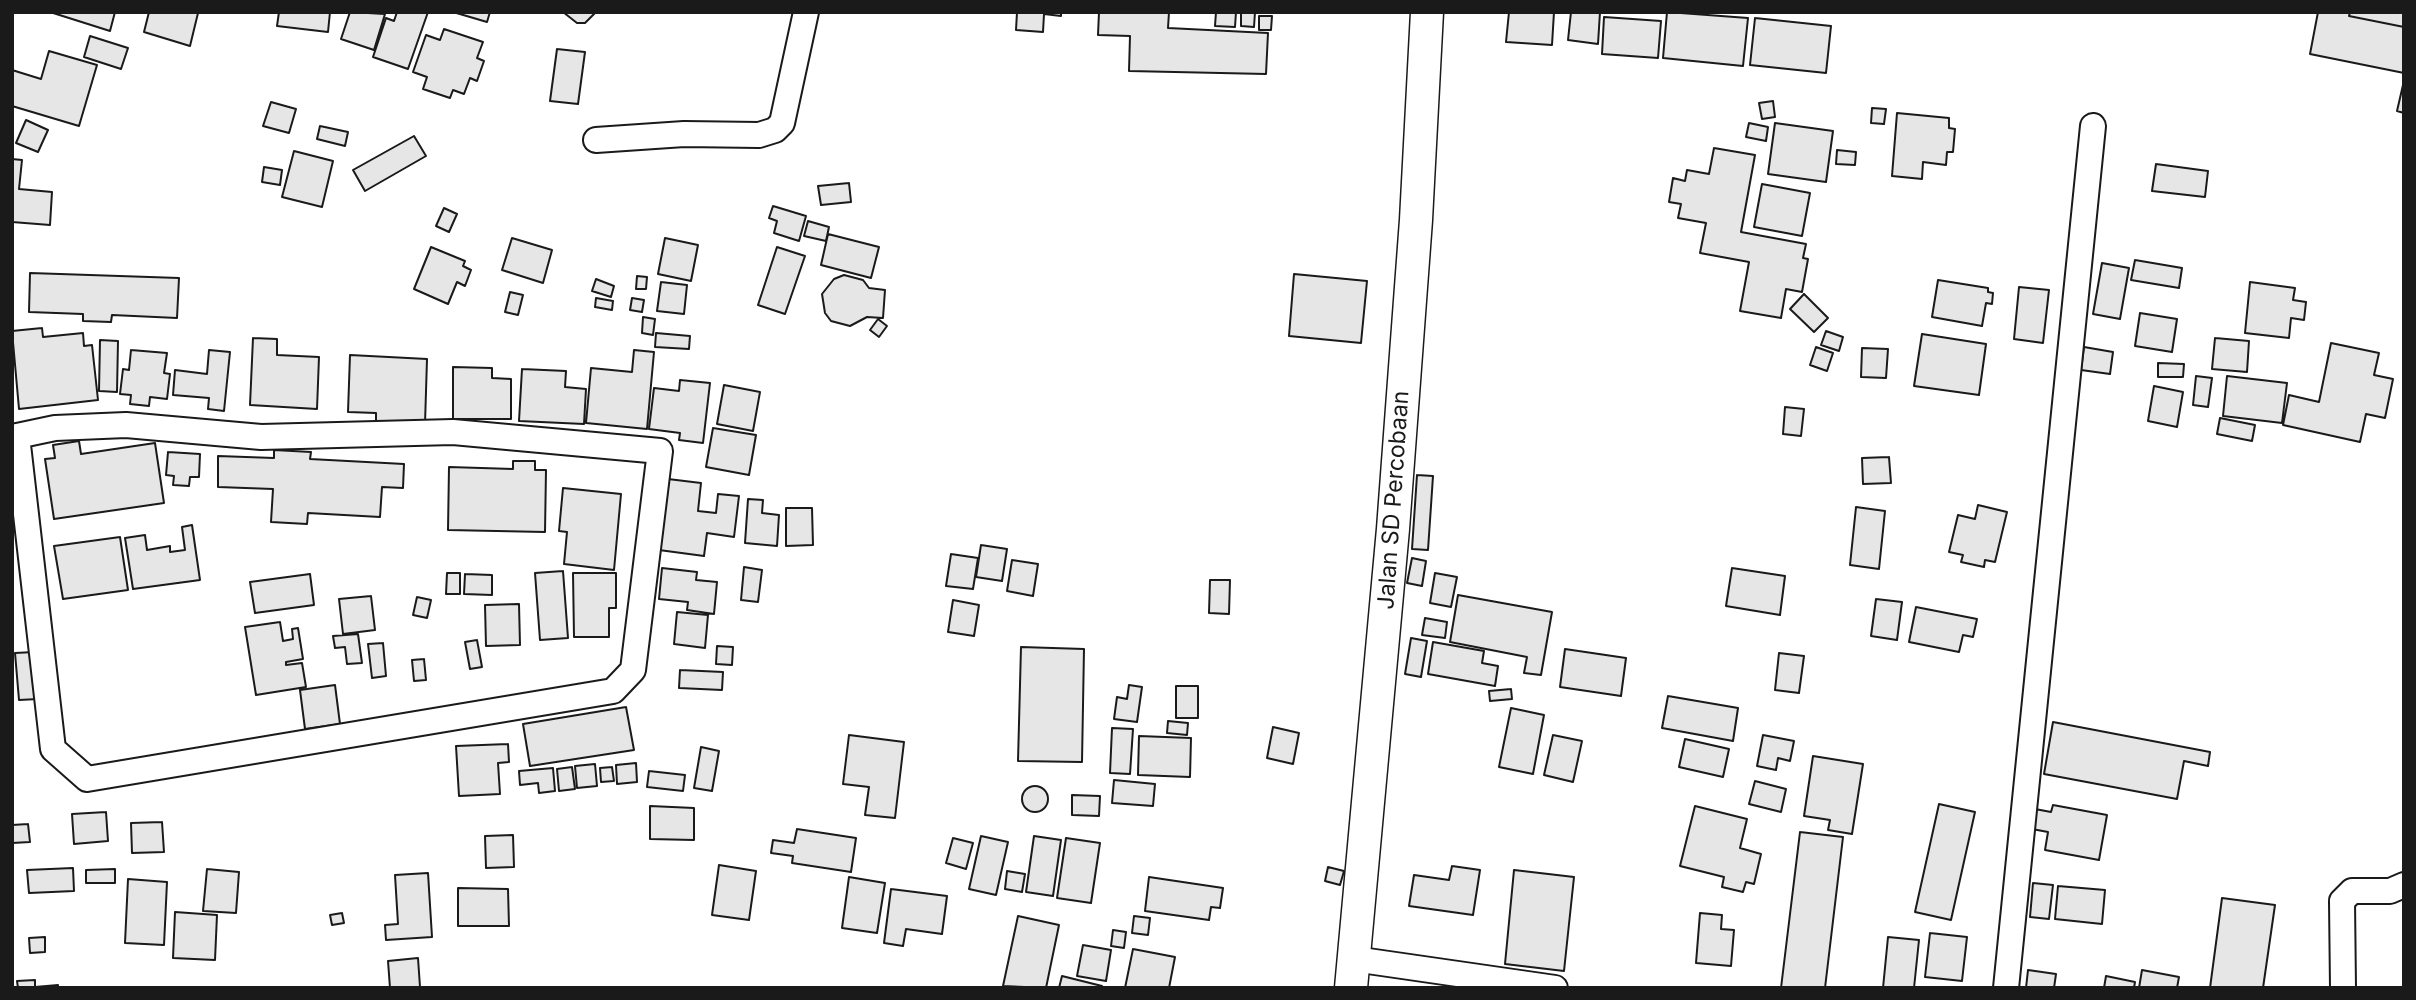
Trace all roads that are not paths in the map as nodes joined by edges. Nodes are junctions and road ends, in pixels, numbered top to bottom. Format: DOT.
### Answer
graph roads {
  1 [pos="806,12"];
  2 [pos="1427,12"];
  3 [pos="2093,126"];
  4 [pos="596,140"];
  5 [pos="15,437"];
  6 [pos="2404,885"];
  7 [pos="1352,973"];
  8 [pos="1555,988"];
  9 [pos="2006,988"];
  10 [pos="2343,988"];
  1 -- 4 [label="street"];
  2 -- 7 [label="street, Jalan SD Percobaan"];
  3 -- 9 [label="street"];
  5 -- 5 [label="street"];
  6 -- 10 [label="street"];
  7 -- 8 [label="street"];
}
